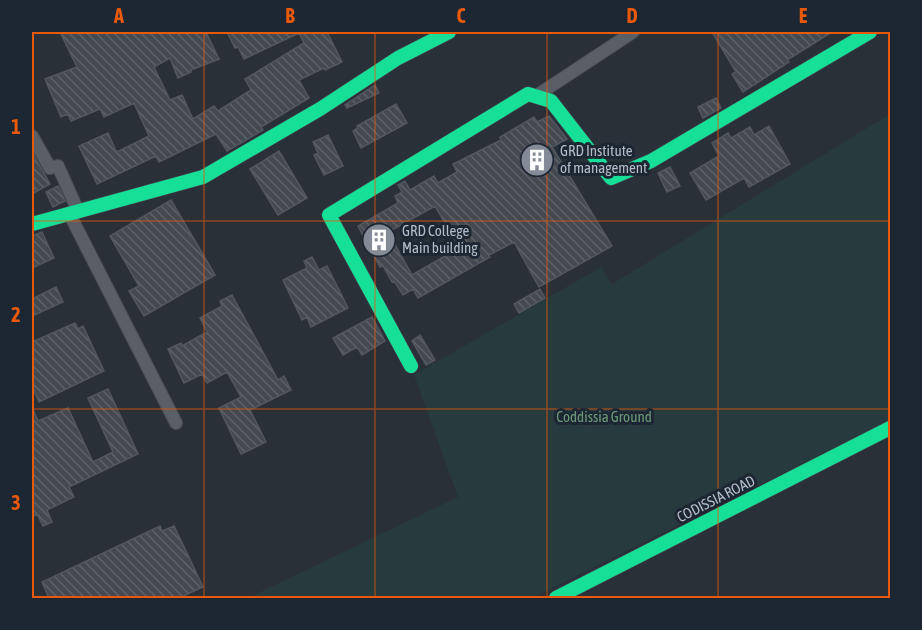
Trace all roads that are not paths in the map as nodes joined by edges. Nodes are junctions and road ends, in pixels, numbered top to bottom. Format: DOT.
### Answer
graph roads {
  1 [pos="450,32"];
  2 [pos="633,32"];
  3 [pos="870,32"];
  4 [pos="536,96"];
  5 [pos="32,136"];
  6 [pos="73,212"];
  7 [pos="32,224"];
  8 [pos="411,366"];
  9 [pos="176,423"];
  10 [pos="891,428"];
  11 [pos="556,598"];
  1 -- 6 [label="street"];
  2 -- 4 [label="street"];
  3 -- 4 [label="street"];
  4 -- 8 [label="street"];
  5 -- 6 [label="street"];
  6 -- 7 [label="street"];
  6 -- 9 [label="street"];
  10 -- 11 [label="street, CODISSIA ROAD"];
}
